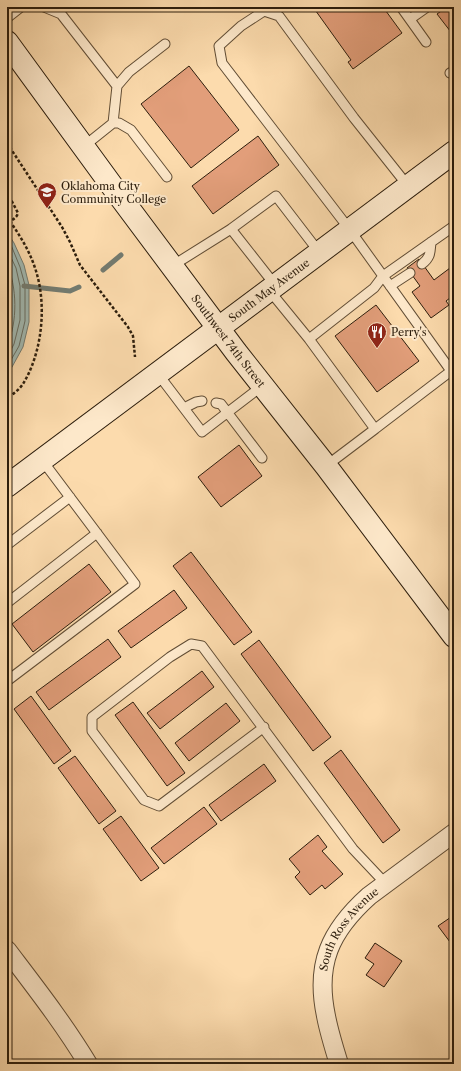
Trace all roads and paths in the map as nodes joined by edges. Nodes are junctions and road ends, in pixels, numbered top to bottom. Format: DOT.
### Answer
graph roads {
  1 [pos="22,7"];
  2 [pos="44,7"];
  3 [pos="401,7"];
  4 [pos="427,7"];
  5 [pos="7,18"];
  6 [pos="410,19"];
  7 [pos="7,42"];
  8 [pos="426,42"];
  9 [pos="165,44"];
  10 [pos="117,86"];
  11 [pos="113,123"];
  12 [pos="7,143"];
  13 [pos="83,147"];
  14 [pos="454,152"];
  15 [pos="167,177"];
  16 [pos="408,186"];
  17 [pos="7,192"];
  18 [pos="7,217"];
  19 [pos="10,221"];
  20 [pos="454,226"];
  21 [pos="231,229"];
  22 [pos="350,230"];
  23 [pos="431,242"];
  24 [pos="319,252"];
  25 [pos="422,264"];
  26 [pos="172,266"];
  27 [pos="410,272"];
  28 [pos="383,276"];
  29 [pos="390,286"];
  30 [pos="272,287"];
  31 [pos="218,327"];
  32 [pos="308,339"];
  33 [pos="135,357"];
  34 [pos="158,373"];
  35 [pos="453,373"];
  36 [pos="262,386"];
  37 [pos="7,398"];
  38 [pos="202,400"];
  39 [pos="216,403"];
  40 [pos="184,408"];
  41 [pos="228,412"];
  42 [pos="375,429"];
  43 [pos="262,458"];
  44 [pos="42,460"];
  45 [pos="326,466"];
  46 [pos="7,486"];
  47 [pos="70,497"];
  48 [pos="98,533"];
  49 [pos="7,545"];
  50 [pos="7,603"];
  51 [pos="454,636"];
  52 [pos="7,681"];
  53 [pos="264,727"];
  54 [pos="454,833"];
  55 [pos="385,884"];
  56 [pos="7,950"];
  57 [pos="88,1064"];
  58 [pos="339,1064"];
  1 -- 5 [label="lane"];
  2 -- 10 [label="lane"];
  3 -- 6 [label="lane"];
  4 -- 6 [label="lane"];
  6 -- 8 [label="lane"];
  7 -- 13 [label="main road, Southwest 74th Street"];
  9 -- 10 [label="lane"];
  10 -- 11 [label="lane"];
  11 -- 13 [label="lane"];
  11 -- 15 [label="lane"];
  12 -- 33 [label="path"];
  13 -- 26 [label="main road, Southwest 74th Street"];
  14 -- 16 [label="main road, South May Avenue"];
  16 -- 22 [label="main road, South May Avenue"];
  16 -- 22 [label="lane"];
  17 -- 19 [label="path"];
  18 -- 19 [label="path"];
  19 -- 37 [label="path"];
  20 -- 23 [label="lane"];
  21 -- 24 [label="lane"];
  21 -- 26 [label="lane"];
  21 -- 30 [label="lane"];
  22 -- 24 [label="main road, South May Avenue"];
  22 -- 28 [label="lane"];
  23 -- 25 [label="lane"];
  23 -- 28 [label="lane"];
  24 -- 30 [label="main road, South May Avenue"];
  26 -- 31 [label="main road, Southwest 74th Street"];
  27 -- 29 [label="lane"];
  28 -- 29 [label="lane"];
  28 -- 32 [label="lane"];
  29 -- 35 [label="lane"];
  30 -- 31 [label="main road, South May Avenue"];
  30 -- 32 [label="lane"];
  31 -- 34 [label="main road, South May Avenue"];
  31 -- 36 [label="main road, Southwest 74th Street"];
  32 -- 42 [label="lane"];
  34 -- 40 [label="lane"];
  34 -- 44 [label="main road, South May Avenue"];
  35 -- 42 [label="lane"];
  36 -- 41 [label="lane"];
  36 -- 45 [label="main road, Southwest 74th Street"];
  38 -- 40 [label="lane"];
  39 -- 41 [label="lane"];
  40 -- 41 [label="lane"];
  41 -- 43 [label="lane"];
  42 -- 45 [label="lane"];
  44 -- 46 [label="main road, South May Avenue"];
  44 -- 47 [label="lane"];
  45 -- 51 [label="main road, Southwest 74th Street"];
  47 -- 48 [label="lane"];
  47 -- 49 [label="lane"];
  48 -- 50 [label="lane"];
  48 -- 52 [label="lane"];
  53 -- 53 [label="lane"];
  53 -- 55 [label="lane"];
  54 -- 55 [label="street, South Ross Avenue"];
  55 -- 58 [label="street, South Ross Avenue"];
  56 -- 57 [label="street"];
}
